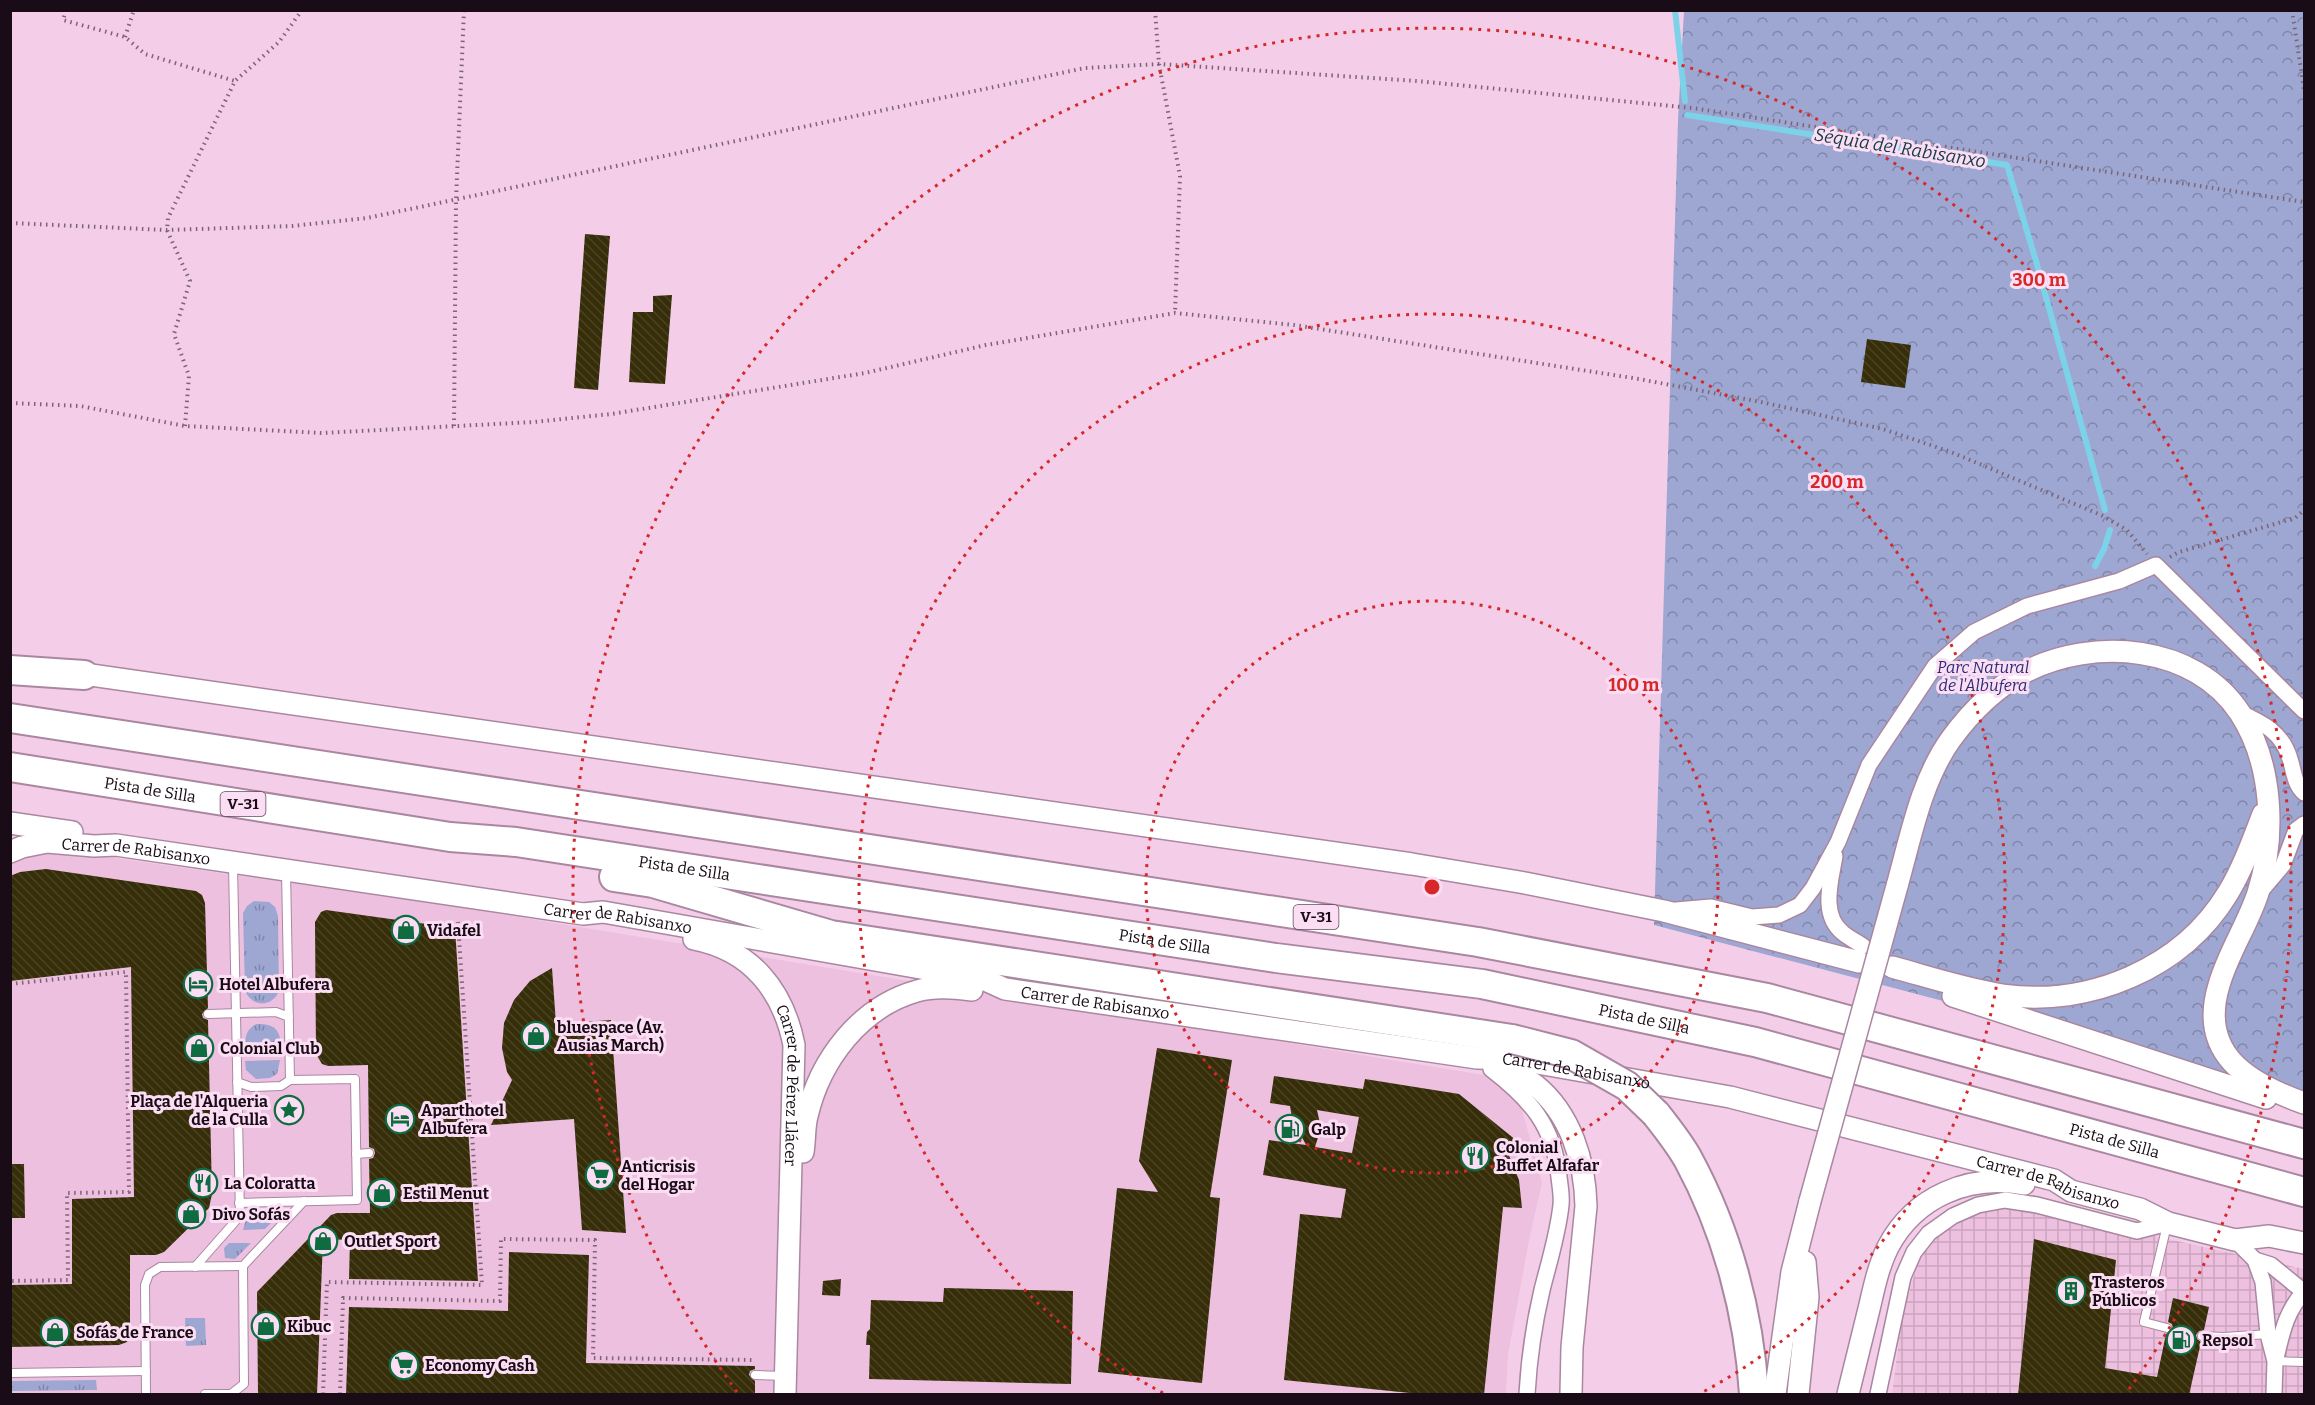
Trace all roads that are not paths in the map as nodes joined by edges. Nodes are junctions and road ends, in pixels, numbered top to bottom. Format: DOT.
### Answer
graph roads {
  1 [pos="10,660"];
  2 [pos="10,670"];
  3 [pos="84,675"];
  4 [pos="2304,711"];
  5 [pos="2240,712"];
  6 [pos="10,718"];
  7 [pos="10,767"];
  8 [pos="2304,793"];
  9 [pos="2267,805"];
  10 [pos="10,823"];
  11 [pos="2304,824"];
  12 [pos="450,837"];
  13 [pos="1838,842"];
  14 [pos="116,845"];
  15 [pos="10,852"];
  16 [pos="233,861"];
  17 [pos="285,868"];
  18 [pos="2257,896"];
  19 [pos="1664,911"];
  20 [pos="583,914"];
  21 [pos="1861,954"];
  22 [pos="1005,989"];
  23 [pos="208,1014"];
  24 [pos="236,1014"];
  25 [pos="289,1017"];
  26 [pos="1477,1058"];
  27 [pos="290,1080"];
  28 [pos="237,1082"];
  29 [pos="2304,1105"];
  30 [pos="2304,1144"];
  31 [pos="369,1153"];
  32 [pos="356,1154"];
  33 [pos="2071,1191"];
  34 [pos="2304,1192"];
  35 [pos="303,1201"];
  36 [pos="1810,1201"];
  37 [pos="239,1203"];
  38 [pos="2168,1223"];
  39 [pos="2235,1240"];
  40 [pos="2304,1243"];
  41 [pos="2255,1260"];
  42 [pos="1805,1262"];
  43 [pos="243,1266"];
  44 [pos="195,1267"];
  45 [pos="2304,1292"];
  46 [pos="2167,1328"];
  47 [pos="2268,1334"];
  48 [pos="2202,1336"];
  49 [pos="2275,1361"];
  50 [pos="2304,1362"];
  51 [pos="146,1371"];
  52 [pos="10,1373"];
  53 [pos="755,1375"];
  54 [pos="785,1385"];
  55 [pos="146,1395"];
  56 [pos="205,1395"];
  57 [pos="799,1395"];
  58 [pos="1527,1395"];
  59 [pos="1571,1395"];
  60 [pos="1754,1395"];
  61 [pos="1774,1395"];
  62 [pos="1785,1395"];
  63 [pos="1798,1395"];
  64 [pos="1848,1395"];
  65 [pos="1878,1395"];
  66 [pos="2274,1395"];
  1 -- 3 [label="street"];
  2 -- 3 [label="highway"];
  3 -- 19 [label="street"];
  4 -- 13 [label="street"];
  5 -- 8 [label="street"];
  5 -- 9 [label="street"];
  5 -- 36 [label="street, bridge"];
  6 -- 30 [label="highway, V-31"];
  7 -- 12 [label="highway, Pista de Silla / V-31"];
  9 -- 18 [label="street"];
  9 -- 29 [label="street"];
  10 -- 14 [label="street"];
  11 -- 18 [label="street"];
  12 -- 34 [label="highway, Pista de Silla / V-31"];
  12 -- 60 [label="highway, bridge"];
  13 -- 19 [label="street"];
  13 -- 21 [label="street"];
  14 -- 15 [label="street, Carrer de Rabisanxo"];
  14 -- 16 [label="street, Carrer de Rabisanxo"];
  16 -- 17 [label="street, Carrer de Rabisanxo"];
  16 -- 24 [label="lane"];
  17 -- 20 [label="street, Carrer de Rabisanxo"];
  17 -- 25 [label="lane"];
  18 -- 29 [label="street"];
  19 -- 21 [label="street"];
  20 -- 22 [label="street, Carrer de Rabisanxo"];
  20 -- 54 [label="street, Carrer de Pérez Llácer"];
  22 -- 26 [label="street, Carrer de Rabisanxo"];
  22 -- 57 [label="street, Carrer de Pérez Llácer"];
  23 -- 24 [label="lane"];
  24 -- 25 [label="lane"];
  24 -- 28 [label="lane"];
  25 -- 27 [label="lane"];
  26 -- 33 [label="street, Carrer de Rabisanxo"];
  26 -- 58 [label="street"];
  26 -- 59 [label="street"];
  27 -- 28 [label="lane"];
  27 -- 32 [label="lane"];
  28 -- 37 [label="lane"];
  31 -- 32 [label="lane"];
  32 -- 35 [label="lane"];
  33 -- 38 [label="street, Carrer de Rabisanxo"];
  33 -- 64 [label="street"];
  35 -- 37 [label="lane"];
  35 -- 43 [label="lane"];
  36 -- 42 [label="street"];
  36 -- 61 [label="street"];
  37 -- 44 [label="lane"];
  38 -- 39 [label="street, Carrer de Rabisanxo"];
  38 -- 46 [label="lane"];
  38 -- 65 [label="street, Carrer de Rabisanxo"];
  39 -- 40 [label="street"];
  39 -- 41 [label="street"];
  41 -- 45 [label="street"];
  41 -- 47 [label="street"];
  42 -- 62 [label="street"];
  42 -- 63 [label="street"];
  43 -- 44 [label="lane"];
  43 -- 56 [label="lane"];
  44 -- 51 [label="lane"];
  45 -- 49 [label="street"];
  47 -- 48 [label="lane"];
  47 -- 49 [label="street"];
  49 -- 50 [label="lane"];
  49 -- 66 [label="street"];
  51 -- 52 [label="lane"];
  51 -- 55 [label="lane"];
  53 -- 54 [label="lane"];
}
